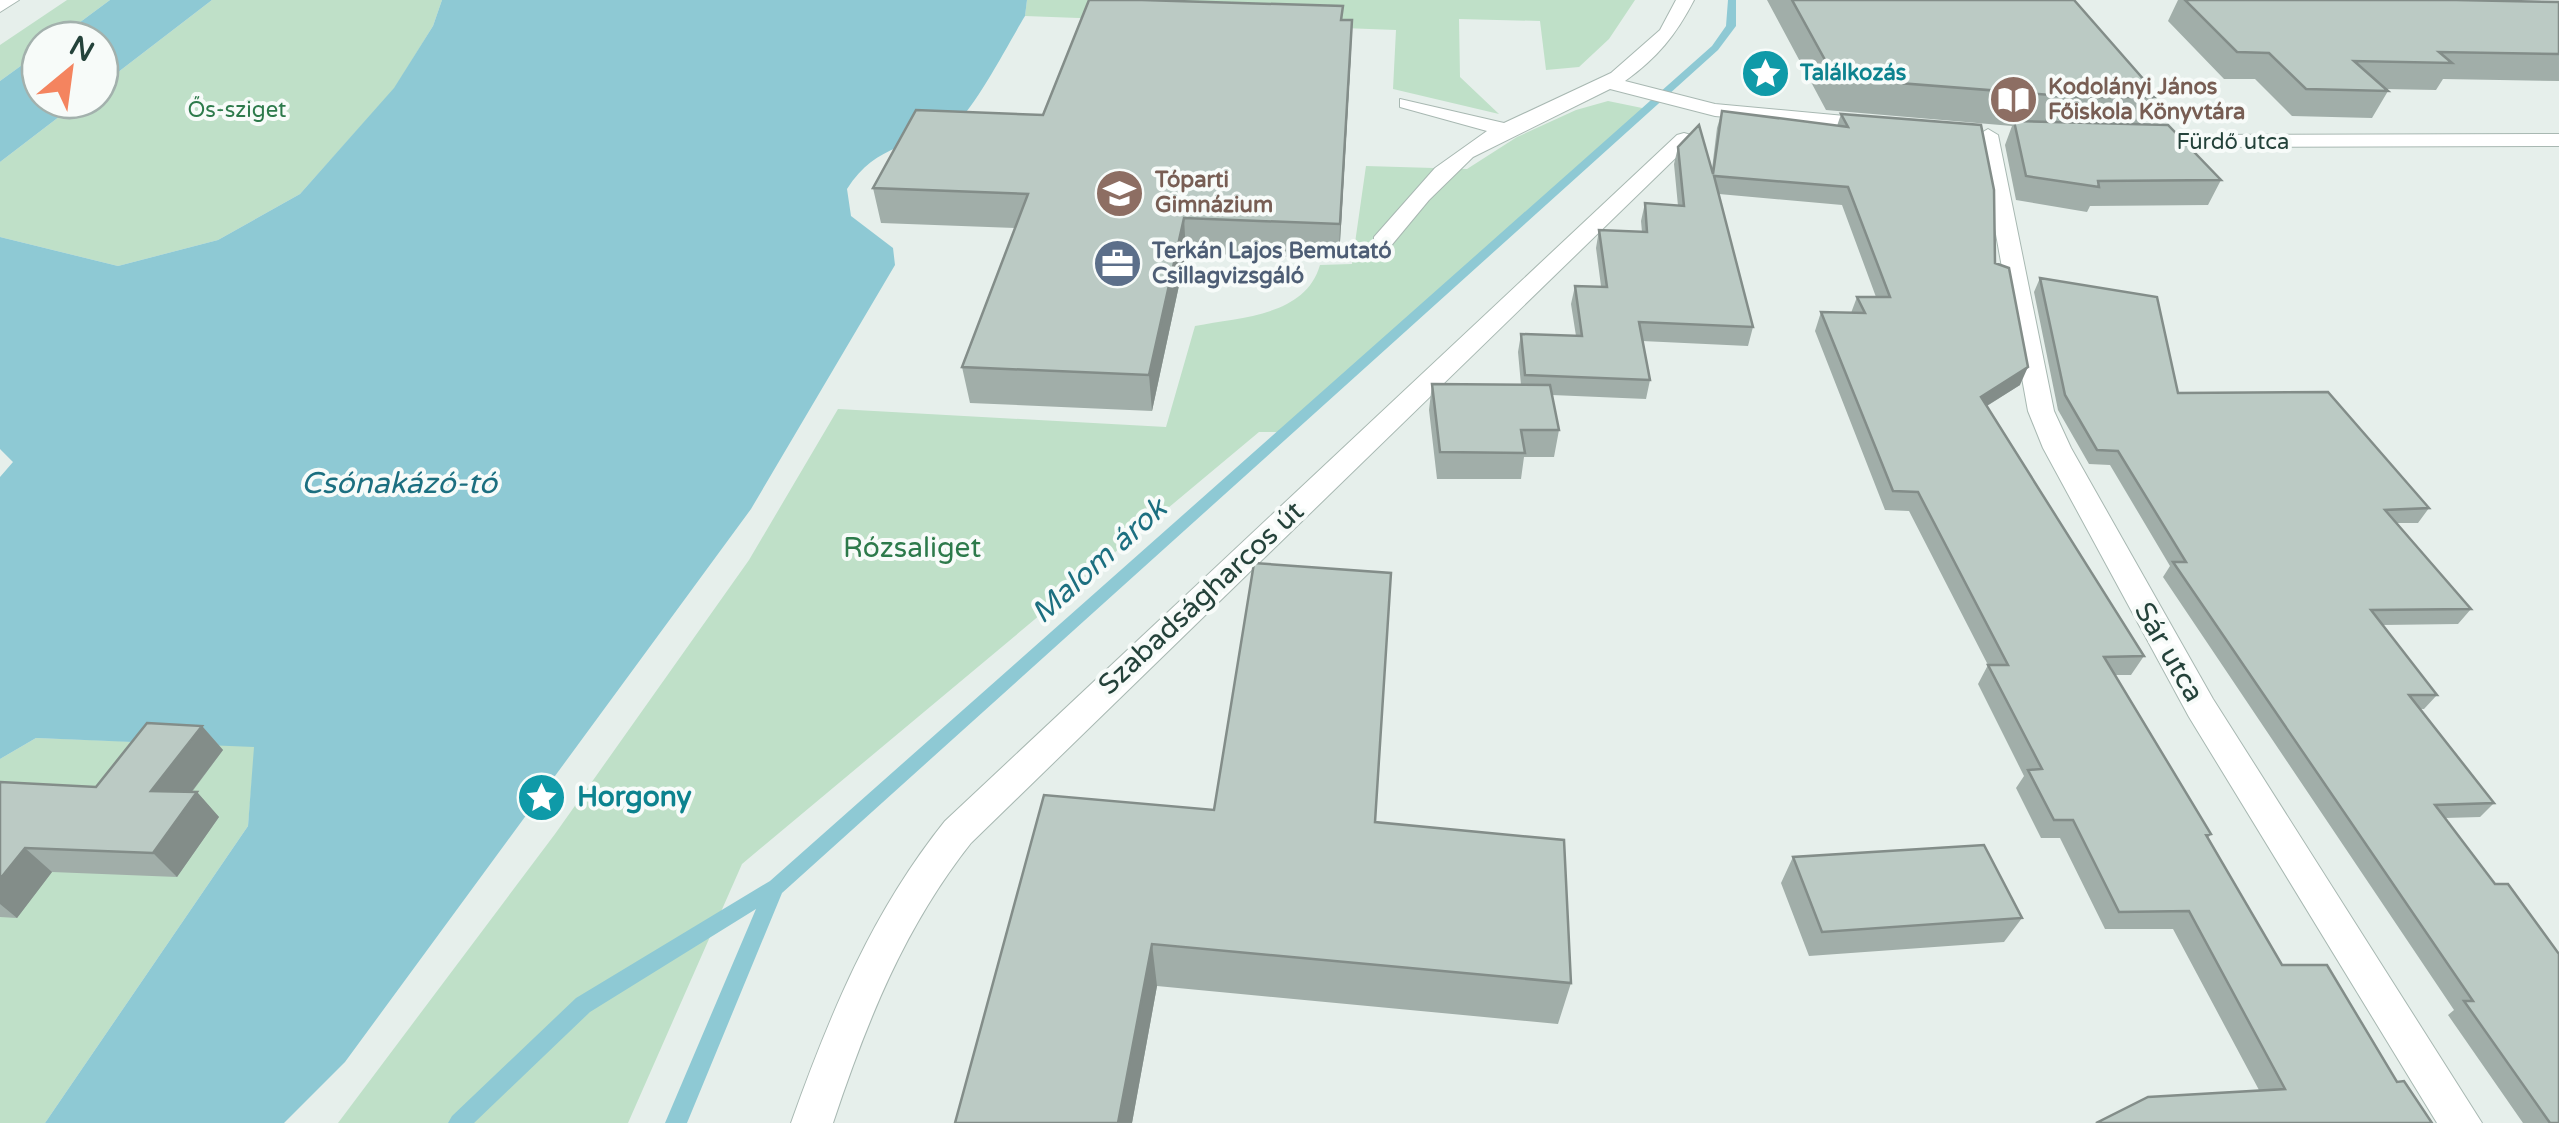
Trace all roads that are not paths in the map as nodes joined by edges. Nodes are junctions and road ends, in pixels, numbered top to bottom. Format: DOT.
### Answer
graph roads {
  1 [pos="10,0"];
  2 [pos="1685,0"];
  3 [pos="0,7"];
  4 [pos="1612,84"];
  5 [pos="1407,103"];
  6 [pos="1890,126"];
  7 [pos="1508,130"];
  8 [pos="1988,134"];
  9 [pos="1684,139"];
  10 [pos="2559,140"];
  11 [pos="2121,141"];
  12 [pos="1382,242"];
  13 [pos="812,1123"];
  14 [pos="2461,1123"];
  1 -- 3 [label="street"];
  2 -- 4 [label="street"];
  4 -- 6 [label="street"];
  4 -- 7 [label="street"];
  5 -- 7 [label="street"];
  7 -- 12 [label="street"];
  8 -- 14 [label="street, Sár utca"];
  9 -- 13 [label="street, Szabadságharcos út"];
  10 -- 11 [label="street, Fürdő utca"];
}
